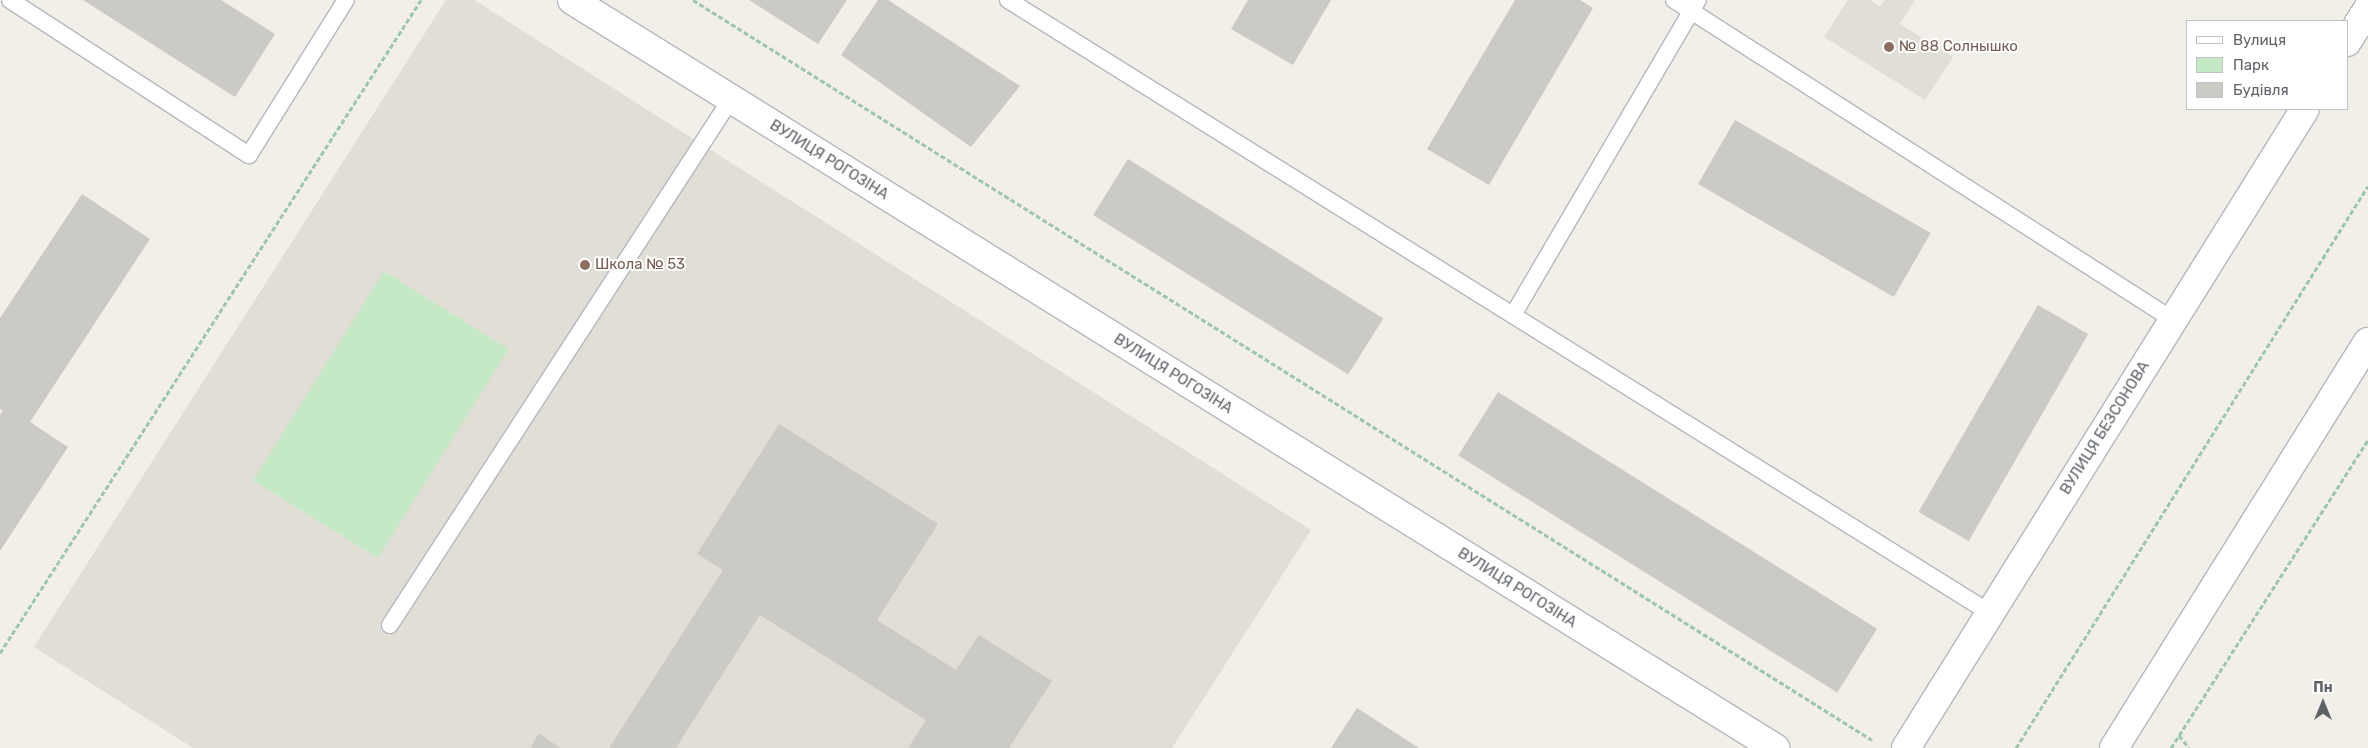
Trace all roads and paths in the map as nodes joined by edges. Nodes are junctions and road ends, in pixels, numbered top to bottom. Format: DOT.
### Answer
graph roads {
  1 [pos="10,0"];
  2 [pos="346,0"];
  3 [pos="421,0"];
  4 [pos="572,0"];
  5 [pos="693,0"];
  6 [pos="1008,0"];
  7 [pos="1674,0"];
  8 [pos="1695,5"];
  9 [pos="2368,8"];
  10 [pos="2348,40"];
  11 [pos="731,99"];
  12 [pos="2304,110"];
  13 [pos="2368,186"];
  14 [pos="1513,315"];
  15 [pos="2173,320"];
  16 [pos="2368,342"];
  17 [pos="2368,440"];
  18 [pos="1990,613"];
  19 [pos="390,625"];
  20 [pos="0,653"];
  21 [pos="2179,735"];
  22 [pos="1876,743"];
  23 [pos="1774,748"];
  24 [pos="1906,748"];
  25 [pos="2016,748"];
  26 [pos="2114,748"];
  27 [pos="2171,748"];
  28 [pos="2188,748"];
  1 -- 2 [label="lane"];
  3 -- 20 [label="path"];
  4 -- 11 [label="street, ВУЛИЦЯ РОГОЗІНА"];
  5 -- 22 [label="path"];
  6 -- 14 [label="lane"];
  7 -- 8 [label="lane"];
  8 -- 14 [label="lane"];
  8 -- 15 [label="lane"];
  9 -- 10 [label="street"];
  11 -- 19 [label="lane"];
  11 -- 23 [label="street, ВУЛИЦЯ РОГОЗІНА"];
  12 -- 15 [label="street, ВУЛИЦЯ БЕЗСОНОВА"];
  13 -- 25 [label="path"];
  14 -- 18 [label="lane"];
  15 -- 18 [label="street, ВУЛИЦЯ БЕЗСОНОВА"];
  16 -- 26 [label="street"];
  17 -- 21 [label="path"];
  18 -- 24 [label="street, ВУЛИЦЯ БЕЗСОНОВА"];
  21 -- 27 [label="path"];
  21 -- 28 [label="path"];
}
